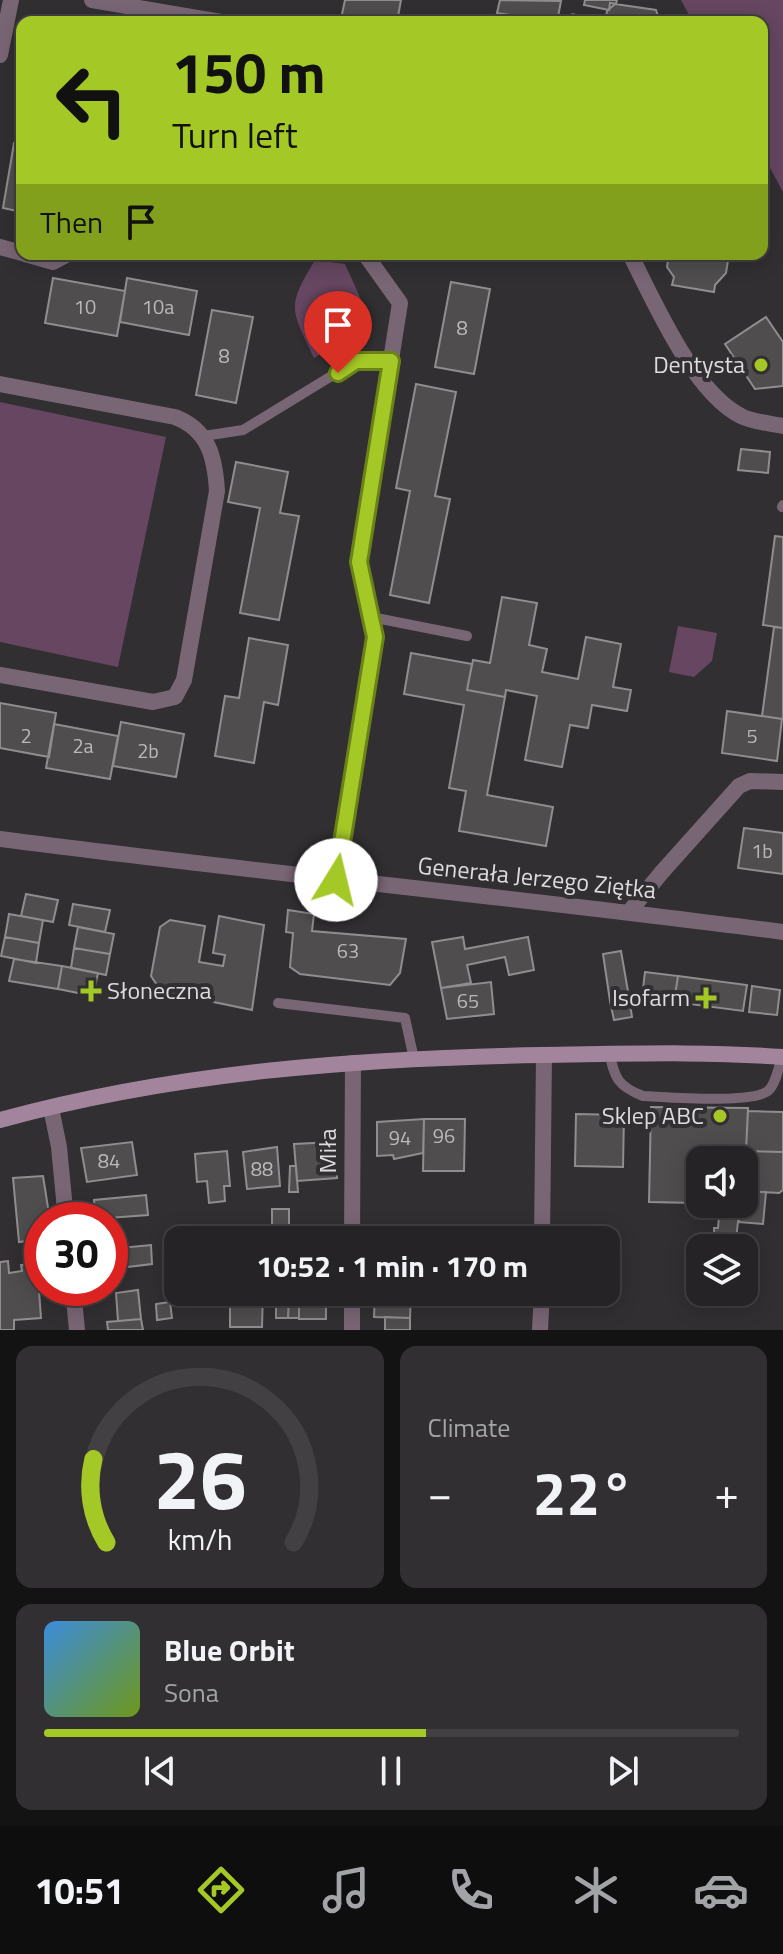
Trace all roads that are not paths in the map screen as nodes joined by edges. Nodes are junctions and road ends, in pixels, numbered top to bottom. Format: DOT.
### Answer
graph roads {
  1 [pos="11,0"];
  2 [pos="92,0"];
  3 [pos="186,16"];
  4 [pos="0,55"];
  5 [pos="369,260"];
  6 [pos="633,260"];
  7 [pos="391,361"];
  8 [pos="0,384"];
  9 [pos="783,426"];
  10 [pos="204,436"];
  11 [pos="371,617"];
  12 [pos="467,636"];
  13 [pos="0,675"];
  14 [pos="783,782"];
  15 [pos="0,839"];
  16 [pos="336,880"];
  17 [pos="629,912"];
  18 [pos="783,932"];
  19 [pos="278,1003"];
  20 [pos="609,1052"];
  21 [pos="544,1055"];
  22 [pos="783,1056"];
  23 [pos="414,1059"];
  24 [pos="353,1063"];
  25 [pos="51,1108"];
  26 [pos="1,1116"];
  27 [pos="64,1202"];
  28 [pos="352,1226"];
  29 [pos="542,1226"];
  30 [pos="75,1306"];
  31 [pos="352,1306"];
  32 [pos="541,1306"];
  33 [pos="77,1330"];
  34 [pos="352,1330"];
  35 [pos="540,1330"];
  1 -- 4 [label="street"];
  2 -- 3 [label="street"];
  5 -- 7 [label="street"];
  6 -- 9 [label="street"];
  7 -- 10 [label="lane"];
  7 -- 11 [label="street"];
  8 -- 10 [label="street"];
  10 -- 13 [label="street"];
  11 -- 12 [label="lane"];
  11 -- 16 [label="street"];
  14 -- 17 [label="street"];
  15 -- 16 [label="street, Generała Jerzego Ziętka"];
  16 -- 17 [label="street, Generała Jerzego Ziętka"];
  17 -- 18 [label="street, Generała Jerzego Ziętka"];
  19 -- 23 [label="lane"];
  20 -- 21 [label="main road"];
  20 -- 22 [label="main road"];
  20 -- 22 [label="lane"];
  21 -- 23 [label="main road"];
  21 -- 29 [label="street"];
  23 -- 24 [label="main road"];
  24 -- 25 [label="main road"];
  24 -- 28 [label="street, Miła"];
  25 -- 26 [label="main road"];
  25 -- 27 [label="street"];
  30 -- 33 [label="street"];
  31 -- 34 [label="street"];
  32 -- 35 [label="street"];
}
